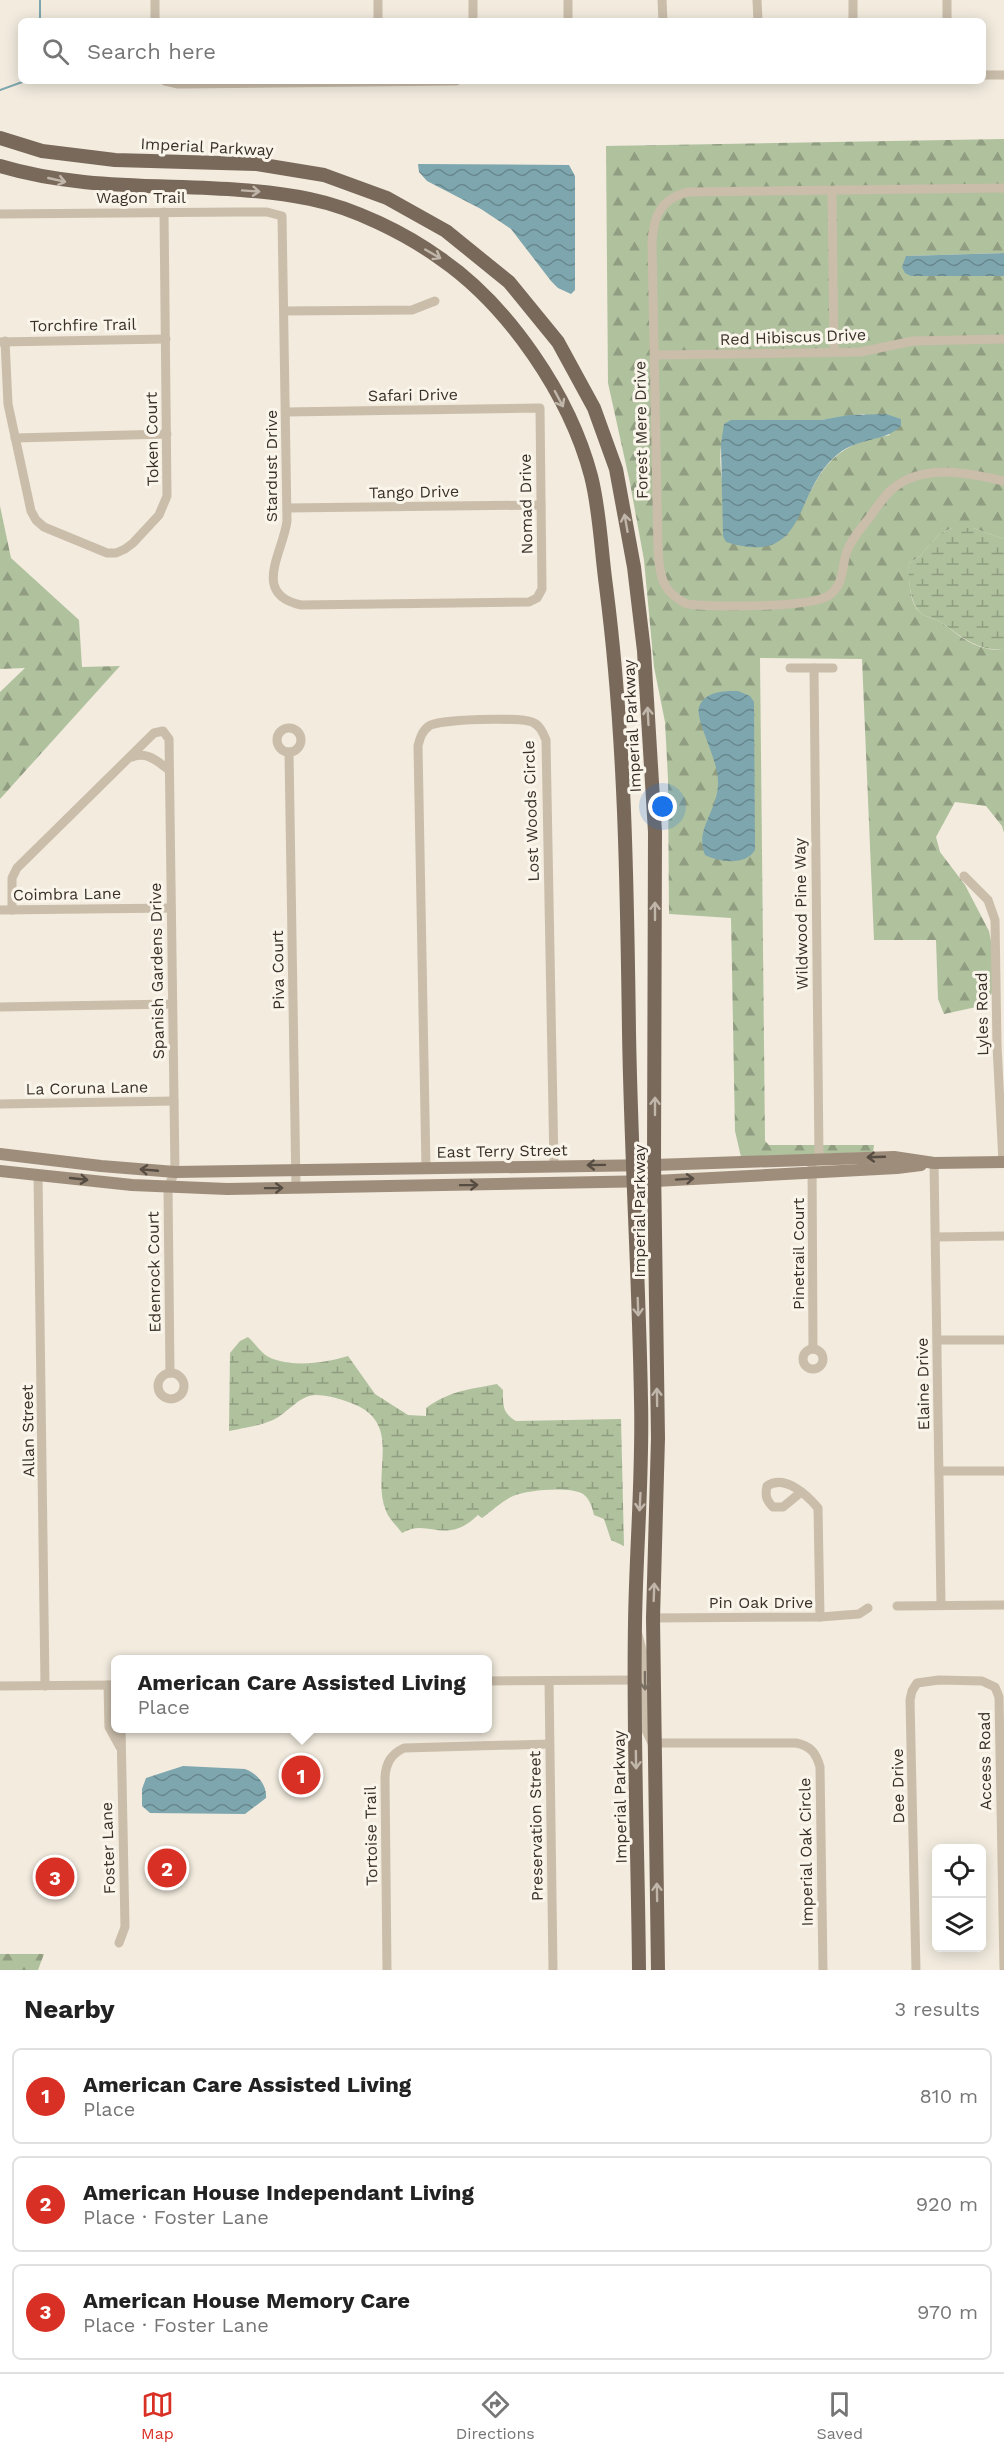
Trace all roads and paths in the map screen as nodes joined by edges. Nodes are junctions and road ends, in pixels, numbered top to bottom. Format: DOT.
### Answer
graph roads {
  1 [pos="155,0"];
  2 [pos="378,0"];
  3 [pos="473,0"];
  4 [pos="568,0"];
  5 [pos="663,0"];
  6 [pos="757,0"];
  7 [pos="853,0"];
  8 [pos="947,0"];
  9 [pos="155,18"];
  10 [pos="378,18"];
  11 [pos="473,18"];
  12 [pos="568,18"];
  13 [pos="663,18"];
  14 [pos="758,18"];
  15 [pos="853,18"];
  16 [pos="947,18"];
  17 [pos="986,75"];
  18 [pos="1004,75"];
  19 [pos="0,138"];
  20 [pos="0,166"];
  21 [pos="1004,188"];
  22 [pos="832,191"];
  23 [pos="164,212"];
  24 [pos="0,214"];
  25 [pos="282,216"];
  26 [pos="435,301"];
  27 [pos="285,311"];
  28 [pos="166,339"];
  29 [pos="1004,339"];
  30 [pos="3,341"];
  31 [pos="834,352"];
  32 [pos="655,355"];
  33 [pos="540,408"];
  34 [pos="286,412"];
  35 [pos="167,434"];
  36 [pos="15,438"];
  37 [pos="1004,481"];
  38 [pos="541,505"];
  39 [pos="287,508"];
  40 [pos="537,598"];
  41 [pos="790,668"];
  42 [pos="814,668"];
  43 [pos="833,668"];
  44 [pos="289,752"];
  45 [pos="130,757"];
  46 [pos="169,770"];
  47 [pos="964,876"];
  48 [pos="171,908"];
  49 [pos="0,910"];
  50 [pos="12,910"];
  51 [pos="172,1004"];
  52 [pos="0,1007"];
  53 [pos="174,1101"];
  54 [pos="0,1104"];
  55 [pos="0,1154"];
  56 [pos="1004,1162"];
  57 [pos="814,1163"];
  58 [pos="934,1163"];
  59 [pos="633,1165"];
  60 [pos="654,1165"];
  61 [pos="554,1166"];
  62 [pos="426,1168"];
  63 [pos="0,1171"];
  64 [pos="296,1171"];
  65 [pos="175,1172"];
  66 [pos="38,1175"];
  67 [pos="634,1181"];
  68 [pos="655,1181"];
  69 [pos="168,1187"];
  70 [pos="331,1187"];
  71 [pos="296,1188"];
  72 [pos="1004,1236"];
  73 [pos="936,1237"];
  74 [pos="937,1340"];
  75 [pos="1004,1340"];
  76 [pos="813,1349"];
  77 [pos="170,1373"];
  78 [pos="939,1471"];
  79 [pos="1004,1471"];
  80 [pos="800,1492"];
  81 [pos="941,1605"];
  82 [pos="1004,1605"];
  83 [pos="897,1606"];
  84 [pos="868,1608"];
  85 [pos="820,1617"];
  86 [pos="653,1618"];
  87 [pos="635,1624"];
  88 [pos="635,1680"];
  89 [pos="492,1681"];
  90 [pos="549,1681"];
  91 [pos="111,1685"];
  92 [pos="0,1686"];
  93 [pos="45,1686"];
  94 [pos="995,1687"];
  95 [pos="111,1731"];
  96 [pos="112,1733"];
  97 [pos="121,1733"];
  98 [pos="549,1744"];
  99 [pos="655,1744"];
  100 [pos="121,1750"];
  101 [pos="1003,1832"];
  102 [pos="119,1943"];
  103 [pos="658,1950"];
  104 [pos="1004,1968"];
  105 [pos="387,1970"];
  106 [pos="553,1970"];
  107 [pos="640,1970"];
  108 [pos="658,1970"];
  109 [pos="823,1970"];
  110 [pos="916,1970"];
  1 -- 9 [label="street"];
  2 -- 10 [label="street"];
  3 -- 11 [label="street"];
  4 -- 12 [label="street"];
  5 -- 13 [label="street"];
  6 -- 14 [label="street"];
  7 -- 15 [label="street"];
  8 -- 16 [label="street"];
  17 -- 18 [label="street"];
  60 -- 19 [label="main road, Imperial Parkway, one-way"];
  20 -- 59 [label="main road, Imperial Parkway, one-way"];
  21 -- 22 [label="street, Forest Mere Drive"];
  22 -- 31 [label="street"];
  22 -- 32 [label="street, Forest Mere Drive"];
  23 -- 24 [label="street, Wagon Trail"];
  23 -- 25 [label="street, Wagon Trail"];
  23 -- 28 [label="street, Token Court"];
  25 -- 27 [label="street, Stardust Drive"];
  26 -- 27 [label="street"];
  27 -- 34 [label="street, Stardust Drive"];
  28 -- 30 [label="street, Torchfire Trail"];
  28 -- 35 [label="street, Token Court"];
  29 -- 31 [label="street, Red Hibiscus Drive"];
  30 -- 36 [label="street, Token Court"];
  31 -- 32 [label="street, Red Hibiscus Drive"];
  32 -- 37 [label="street, Forest Mere Drive"];
  33 -- 34 [label="street, Safari Drive"];
  33 -- 38 [label="street, Nomad Drive"];
  34 -- 39 [label="street, Stardust Drive"];
  35 -- 36 [label="street"];
  35 -- 36 [label="street, Token Court"];
  38 -- 39 [label="street, Tango Drive"];
  38 -- 40 [label="street, Nomad Drive"];
  39 -- 40 [label="street, Stardust Drive"];
  41 -- 42 [label="street"];
  42 -- 43 [label="street"];
  42 -- 57 [label="street, Wildwood Pine Way"];
  44 -- 64 [label="street, Piva Court"];
  45 -- 46 [label="street"];
  45 -- 46 [label="street, Spanish Gardens Drive"];
  45 -- 50 [label="street, Spanish Gardens Drive"];
  46 -- 48 [label="street, Spanish Gardens Drive"];
  47 -- 56 [label="street, Lyles Road"];
  48 -- 50 [label="street, Coimbra Lane"];
  48 -- 51 [label="street, Spanish Gardens Drive"];
  49 -- 50 [label="street, Coimbra Lane"];
  51 -- 52 [label="street"];
  51 -- 53 [label="street, Spanish Gardens Drive"];
  53 -- 54 [label="street, La Coruna Lane"];
  53 -- 65 [label="street, Spanish Gardens Drive"];
  65 -- 55 [label="street, East Terry Street, one-way"];
  56 -- 58 [label="street, East Terry Street"];
  57 -- 58 [label="street, East Terry Street"];
  57 -- 60 [label="street, East Terry Street"];
  68 -- 57 [label="street, one-way"];
  57 -- 76 [label="street, Pinetrail Court"];
  58 -- 73 [label="street, Elaine Drive"];
  59 -- 60 [label="street, East Terry Street"];
  59 -- 61 [label="street, East Terry Street, one-way"];
  59 -- 67 [label="main road, Imperial Parkway"];
  60 -- 68 [label="main road, Imperial Parkway"];
  61 -- 62 [label="street, East Terry Street"];
  61 -- 62 [label="street, Lost Woods Circle"];
  62 -- 64 [label="street, East Terry Street"];
  62 -- 70 [label="street"];
  63 -- 66 [label="street"];
  64 -- 65 [label="street, East Terry Street"];
  64 -- 71 [label="street, Piva Court"];
  65 -- 69 [label="street, Edenrock Court"];
  66 -- 69 [label="street, one-way"];
  66 -- 93 [label="street, Allan Street"];
  67 -- 68 [label="street"];
  70 -- 67 [label="street, one-way"];
  67 -- 87 [label="main road, Imperial Parkway, one-way"];
  86 -- 68 [label="main road, Imperial Parkway, one-way"];
  69 -- 71 [label="street, one-way"];
  69 -- 77 [label="street, Edenrock Court"];
  70 -- 71 [label="street"];
  72 -- 73 [label="street"];
  73 -- 74 [label="street, Elaine Drive"];
  74 -- 75 [label="street"];
  74 -- 78 [label="street, Elaine Drive"];
  78 -- 79 [label="street"];
  78 -- 81 [label="street, Elaine Drive"];
  80 -- 85 [label="street"];
  81 -- 82 [label="street"];
  81 -- 83 [label="street"];
  84 -- 85 [label="street, Pin Oak Drive"];
  85 -- 86 [label="street, Pin Oak Drive"];
  86 -- 99 [label="main road, Imperial Parkway"];
  87 -- 88 [label="main road, Imperial Parkway"];
  87 -- 99 [label="street, Imperial Parkway, one-way"];
  88 -- 90 [label="street"];
  88 -- 107 [label="main road, Imperial Parkway, one-way"];
  89 -- 90 [label="street"];
  90 -- 98 [label="street, Preservation Street"];
  91 -- 93 [label="street"];
  91 -- 95 [label="street, Foster Lane"];
  92 -- 93 [label="street"];
  94 -- 101 [label="street, Access Road"];
  94 -- 110 [label="street, Dee Drive"];
  96 -- 100 [label="street, Foster Lane"];
  97 -- 100 [label="street, Foster Lane"];
  98 -- 105 [label="street, Tortoise Trail"];
  98 -- 106 [label="street, Preservation Street"];
  103 -- 99 [label="main road, Imperial Parkway, one-way"];
  99 -- 109 [label="street, Imperial Oak Circle"];
  100 -- 102 [label="street, Foster Lane"];
  101 -- 104 [label="street, Access Road"];
  103 -- 107 [label="main road"];
  103 -- 108 [label="main road, Imperial Parkway"];
}
